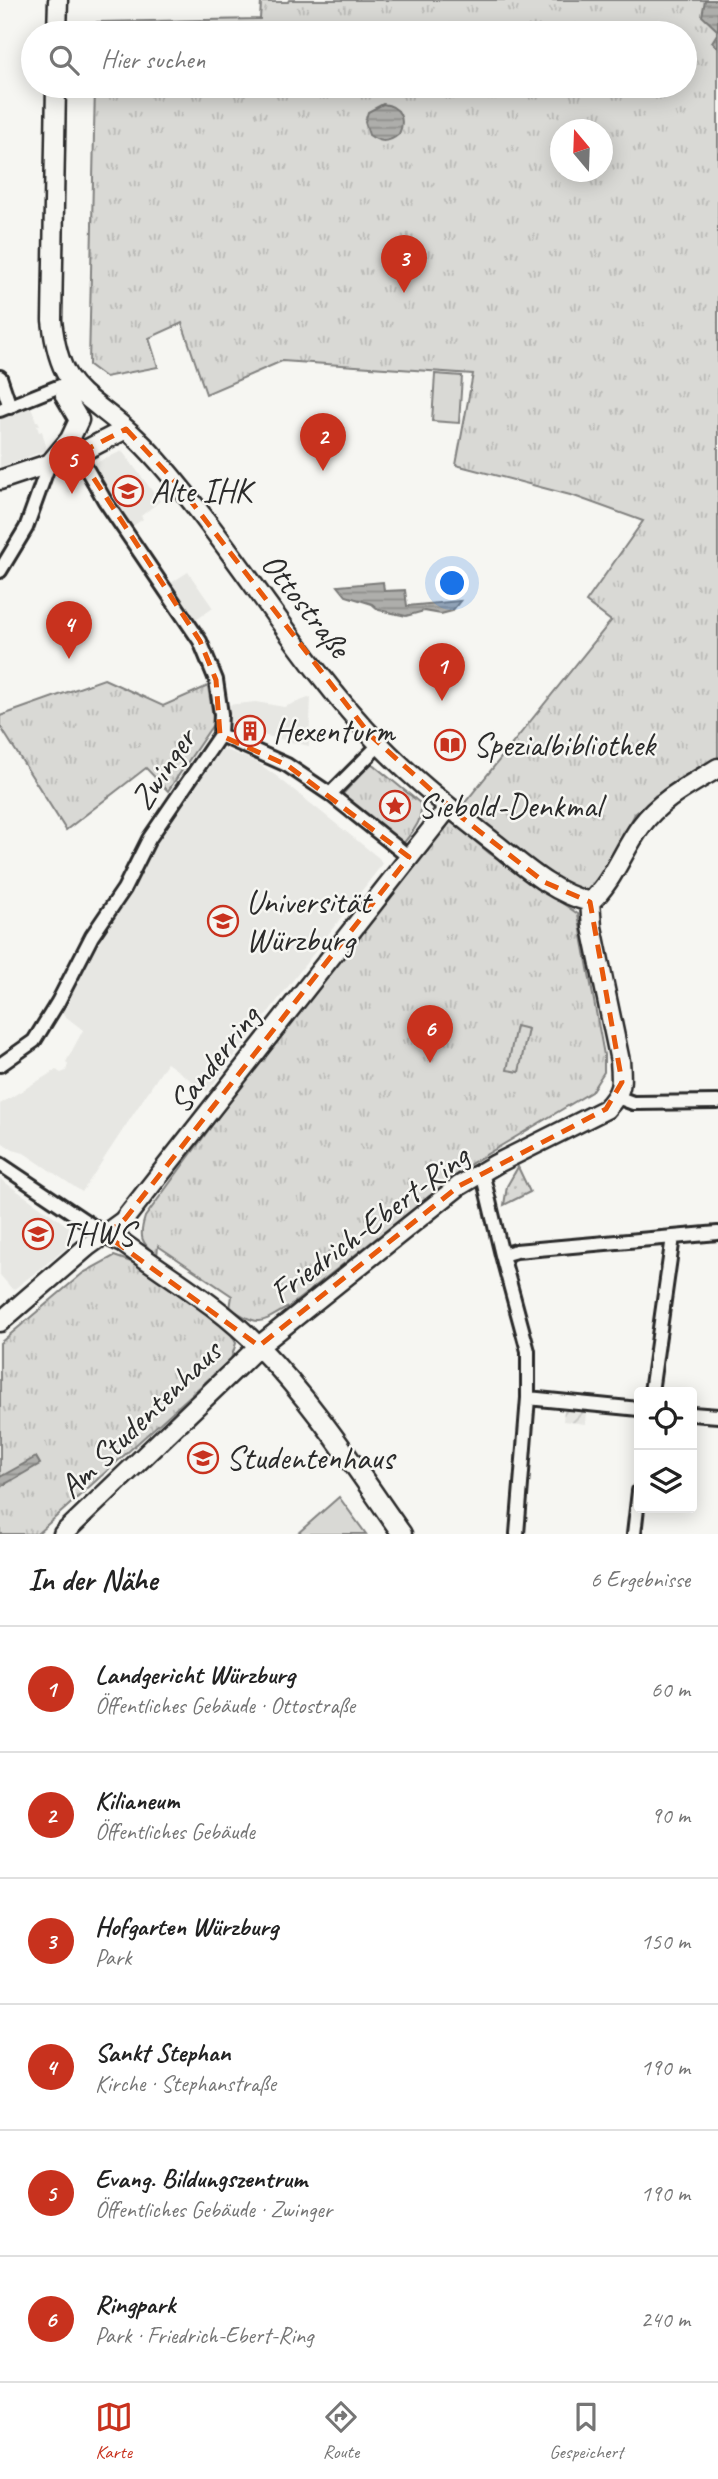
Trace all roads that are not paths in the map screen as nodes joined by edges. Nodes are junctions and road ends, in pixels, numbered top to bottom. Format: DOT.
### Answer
graph roads {
  1 [pos="58,0"];
  2 [pos="57,21"];
  3 [pos="57,98"];
  4 [pos="0,377"];
  5 [pos="70,382"];
  6 [pos="5,408"];
  7 [pos="103,411"];
  8 [pos="78,416"];
  9 [pos="126,429"];
  10 [pos="78,454"];
  11 [pos="49,464"];
  12 [pos="0,480"];
  13 [pos="0,571"];
  14 [pos="220,735"];
  15 [pos="379,745"];
  16 [pos="718,768"];
  17 [pos="330,794"];
  18 [pos="449,807"];
  19 [pos="409,857"];
  20 [pos="590,902"];
  21 [pos="0,1065"];
  22 [pos="617,1097"];
  23 [pos="718,1102"];
  24 [pos="0,1164"];
  25 [pos="482,1172"];
  26 [pos="718,1233"];
  27 [pos="106,1234"];
  28 [pos="673,1237"];
  29 [pos="502,1255"];
  30 [pos="0,1322"];
  31 [pos="259,1346"];
  32 [pos="652,1387"];
  33 [pos="528,1398"];
  34 [pos="634,1409"];
  35 [pos="697,1414"];
  36 [pos="718,1416"];
  37 [pos="636,1513"];
  38 [pos="63,1534"];
  39 [pos="402,1534"];
  40 [pos="517,1534"];
  41 [pos="634,1534"];
  1 -- 2 [label="street"];
  3 -- 5 [label="street"];
  4 -- 6 [label="street"];
  5 -- 6 [label="street"];
  5 -- 7 [label="street, Ottostraße"];
  5 -- 8 [label="street"];
  7 -- 8 [label="street"];
  7 -- 9 [label="street, Ottostraße"];
  8 -- 11 [label="street"];
  9 -- 10 [label="street"];
  9 -- 15 [label="street, Ottostraße"];
  10 -- 11 [label="street"];
  10 -- 14 [label="street, Zwinger"];
  11 -- 12 [label="street"];
  11 -- 13 [label="street"];
  14 -- 17 [label="street"];
  14 -- 21 [label="street, Zwinger"];
  15 -- 17 [label="street"];
  15 -- 18 [label="street, Ottostraße"];
  16 -- 20 [label="street"];
  17 -- 19 [label="street"];
  18 -- 19 [label="street, Sanderring"];
  18 -- 20 [label="street, Ottostraße"];
  19 -- 27 [label="street, Sanderring"];
  20 -- 22 [label="street"];
  22 -- 23 [label="street"];
  22 -- 25 [label="street, Friedrich-Ebert-Ring"];
  24 -- 27 [label="street"];
  25 -- 29 [label="street"];
  25 -- 31 [label="street, Friedrich-Ebert-Ring"];
  26 -- 28 [label="street"];
  27 -- 30 [label="street, Sanderring"];
  27 -- 31 [label="street"];
  28 -- 29 [label="street"];
  28 -- 32 [label="street"];
  29 -- 33 [label="street"];
  31 -- 38 [label="street, Am Studentenhaus"];
  31 -- 39 [label="street"];
  33 -- 34 [label="street"];
  33 -- 40 [label="street"];
  35 -- 36 [label="street"];
  37 -- 41 [label="street"];
}
